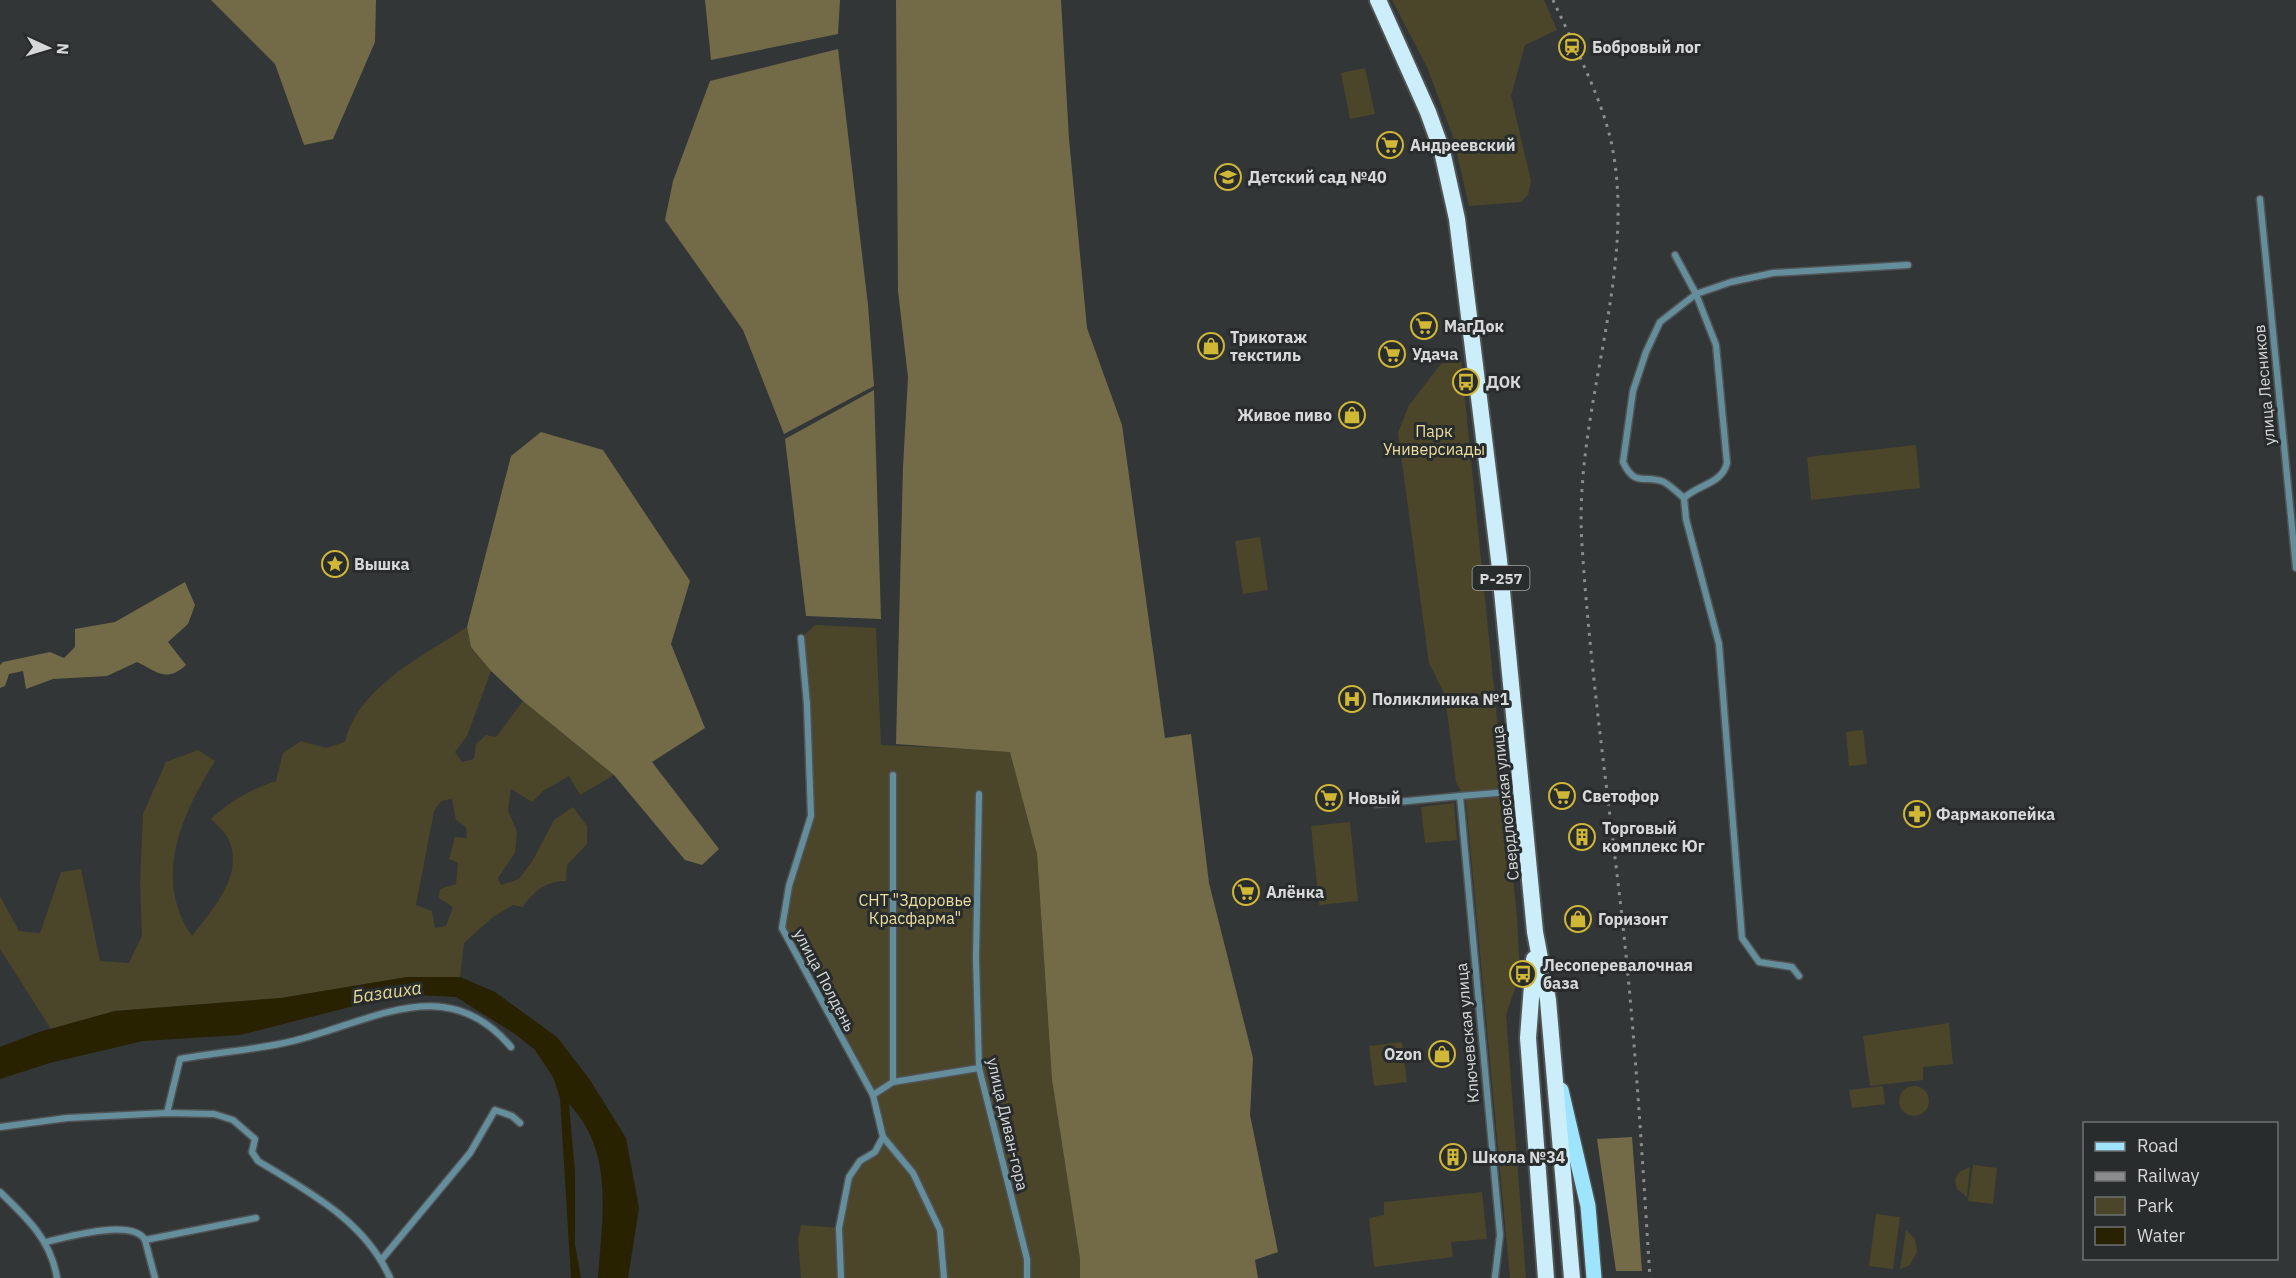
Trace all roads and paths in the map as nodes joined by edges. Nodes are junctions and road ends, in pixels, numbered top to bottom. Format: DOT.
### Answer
graph roads {
  1 [pos="1378,0"];
  2 [pos="2260,200"];
  3 [pos="1675,255"];
  4 [pos="1908,265"];
  5 [pos="1696,294"];
  6 [pos="1684,498"];
  7 [pos="2296,568"];
  8 [pos="801,638"];
  9 [pos="893,776"];
  10 [pos="1522,791"];
  11 [pos="980,794"];
  12 [pos="1460,796"];
  13 [pos="1376,804"];
  14 [pos="1536,937"];
  15 [pos="1799,976"];
  16 [pos="1551,1046"];
  17 [pos="511,1047"];
  18 [pos="979,1068"];
  19 [pos="893,1082"];
  20 [pos="873,1095"];
  21 [pos="167,1113"];
  22 [pos="520,1123"];
  23 [pos="0,1127"];
  24 [pos="883,1137"];
  25 [pos="0,1192"];
  26 [pos="256,1218"];
  27 [pos="145,1240"];
  28 [pos="46,1242"];
  29 [pos="382,1259"];
  30 [pos="1495,1277"];
  31 [pos="57,1278"];
  32 [pos="155,1278"];
  33 [pos="390,1278"];
  34 [pos="842,1278"];
  35 [pos="944,1278"];
  36 [pos="1027,1278"];
  37 [pos="1546,1278"];
  38 [pos="1572,1278"];
  39 [pos="1594,1278"];
  1 -- 10 [label="highway, Свердловская улица / Р-257"];
  2 -- 7 [label="street, улица Лесников"];
  3 -- 5 [label="street"];
  4 -- 5 [label="street"];
  5 -- 6 [label="street"];
  5 -- 6 [label="street"];
  6 -- 15 [label="street"];
  8 -- 20 [label="street, улица Полдень"];
  9 -- 19 [label="street"];
  10 -- 12 [label="street"];
  10 -- 14 [label="highway, Свердловская улица / Р-257"];
  11 -- 18 [label="street, улица Диван-гора"];
  12 -- 13 [label="street"];
  12 -- 30 [label="street, Ключевская улица"];
  14 -- 16 [label="highway, Свердловская улица / Р-257"];
  14 -- 37 [label="highway, Свердловская улица / Р-257"];
  16 -- 38 [label="highway, Свердловская улица / Р-257"];
  16 -- 39 [label="main road"];
  17 -- 21 [label="street"];
  18 -- 19 [label="street"];
  18 -- 36 [label="street, улица Диван-гора"];
  19 -- 20 [label="street"];
  20 -- 24 [label="street, улица Полдень"];
  21 -- 23 [label="street"];
  21 -- 29 [label="street"];
  22 -- 29 [label="street"];
  24 -- 34 [label="street"];
  24 -- 35 [label="street, улица Полдень"];
  25 -- 28 [label="street"];
  26 -- 27 [label="street"];
  27 -- 28 [label="street"];
  27 -- 32 [label="street"];
  28 -- 31 [label="street"];
  29 -- 33 [label="street"];
}
